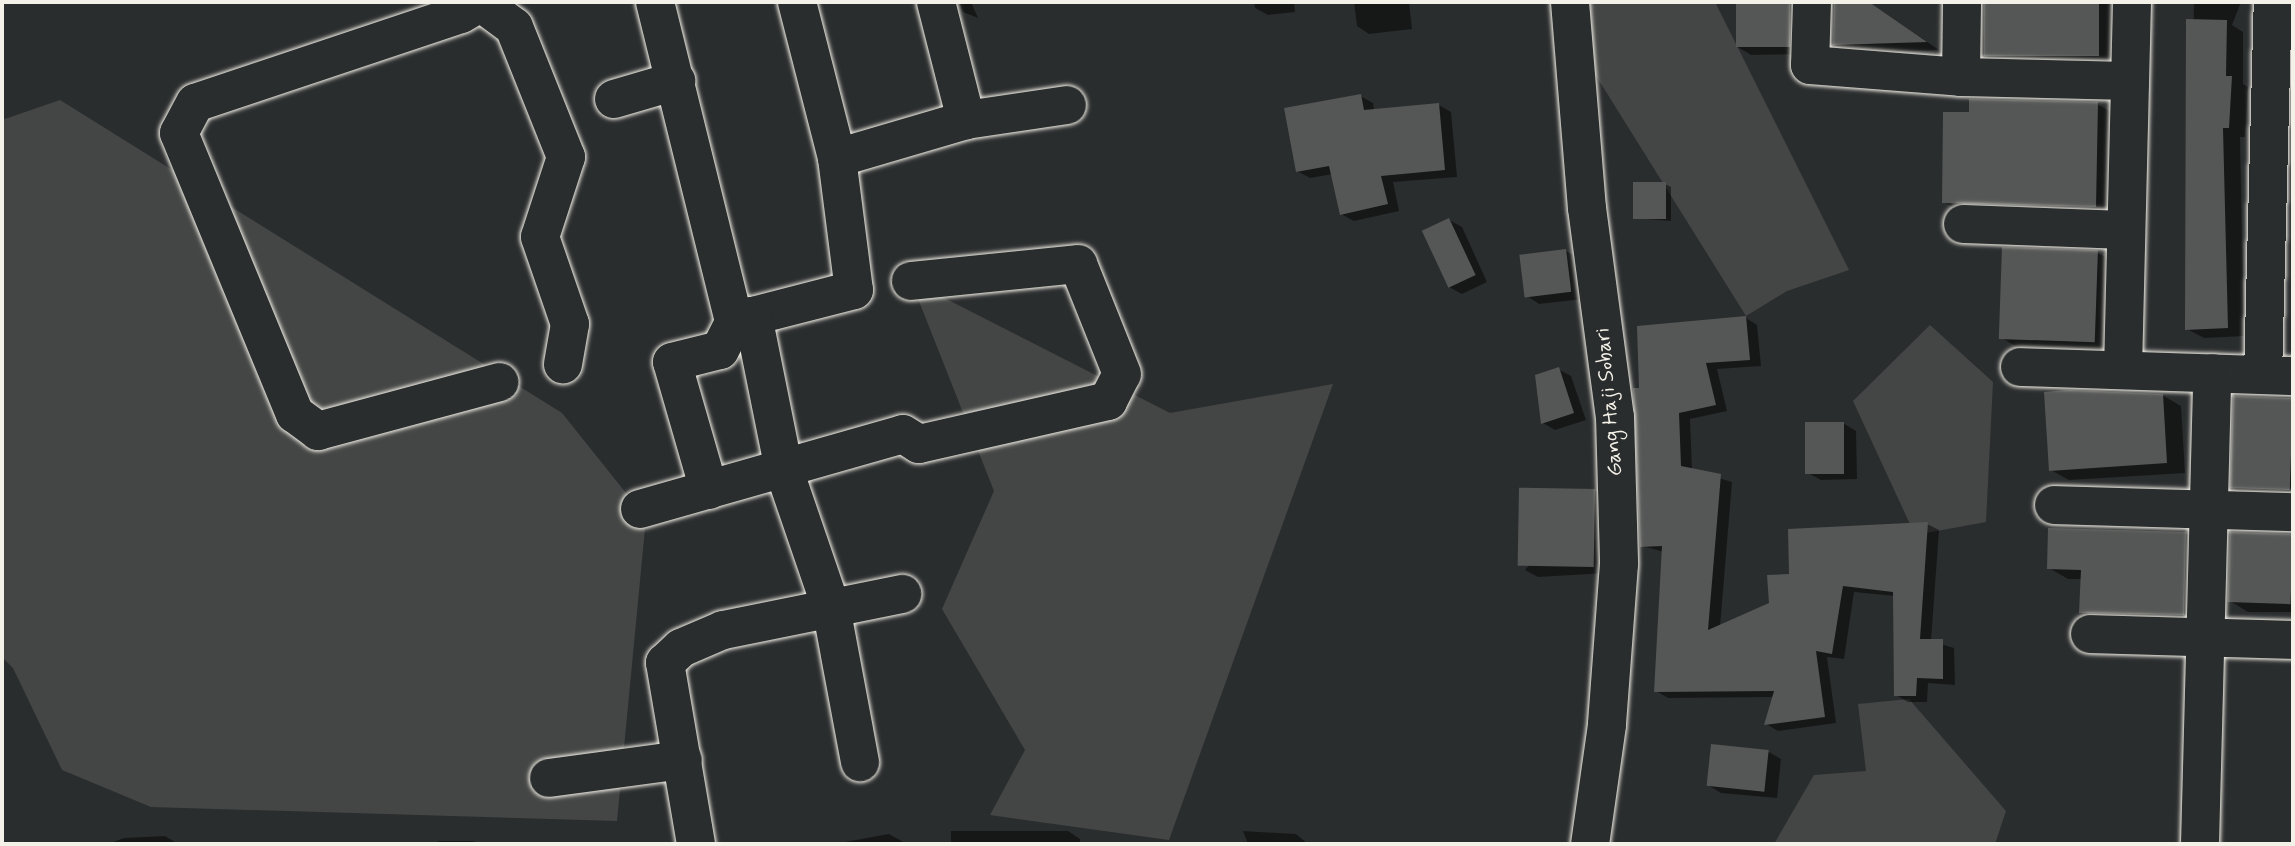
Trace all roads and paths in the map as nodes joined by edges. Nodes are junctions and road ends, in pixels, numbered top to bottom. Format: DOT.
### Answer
graph roads {
  1 [pos="480,2"];
  2 [pos="655,2"];
  3 [pos="797,2"];
  4 [pos="936,2"];
  5 [pos="1570,2"];
  6 [pos="1812,2"];
  7 [pos="1962,2"];
  8 [pos="2132,2"];
  9 [pos="2273,2"];
  10 [pos="1961,77"];
  11 [pos="676,81"];
  12 [pos="2130,81"];
  13 [pos="614,99"];
  14 [pos="1067,105"];
  15 [pos="966,120"];
  16 [pos="837,158"];
  17 [pos="1962,224"];
  18 [pos="2126,230"];
  19 [pos="854,290"];
  20 [pos="744,319"];
  21 [pos="563,364"];
  22 [pos="2020,367"];
  23 [pos="2123,370"];
  24 [pos="2212,373"];
  25 [pos="2278,376"];
  26 [pos="500,383"];
  27 [pos="784,470"];
  28 [pos="709,490"];
  29 [pos="2054,505"];
  30 [pos="640,509"];
  31 [pos="2208,509"];
  32 [pos="2293,512"];
  33 [pos="902,594"];
  34 [pos="831,607"];
  35 [pos="2090,634"];
  36 [pos="2205,638"];
  37 [pos="2293,640"];
  38 [pos="683,760"];
  39 [pos="860,762"];
  40 [pos="549,778"];
  41 [pos="696,844"];
  42 [pos="1590,844"];
  43 [pos="2200,844"];
  1 -- 21 [label="street"];
  1 -- 26 [label="street"];
  2 -- 11 [label="street"];
  3 -- 16 [label="street"];
  4 -- 15 [label="street"];
  5 -- 42 [label="street, Gang Haji Sobari"];
  6 -- 10 [label="street"];
  7 -- 10 [label="street"];
  8 -- 12 [label="street"];
  9 -- 25 [label="street"];
  10 -- 12 [label="street"];
  11 -- 13 [label="street"];
  11 -- 20 [label="street"];
  12 -- 18 [label="street"];
  14 -- 15 [label="street"];
  15 -- 16 [label="street"];
  16 -- 19 [label="street"];
  17 -- 18 [label="street"];
  18 -- 23 [label="street"];
  19 -- 20 [label="street"];
  19 -- 27 [label="street"];
  20 -- 27 [label="street"];
  20 -- 28 [label="street"];
  22 -- 23 [label="street"];
  23 -- 24 [label="street"];
  24 -- 25 [label="street"];
  24 -- 31 [label="street"];
  27 -- 28 [label="street"];
  27 -- 34 [label="street"];
  28 -- 30 [label="street"];
  29 -- 31 [label="street"];
  31 -- 32 [label="street"];
  31 -- 36 [label="street"];
  33 -- 34 [label="street"];
  34 -- 38 [label="street"];
  34 -- 39 [label="street"];
  35 -- 36 [label="street"];
  36 -- 37 [label="street"];
  36 -- 43 [label="street"];
  38 -- 40 [label="street"];
  38 -- 41 [label="street"];
}
